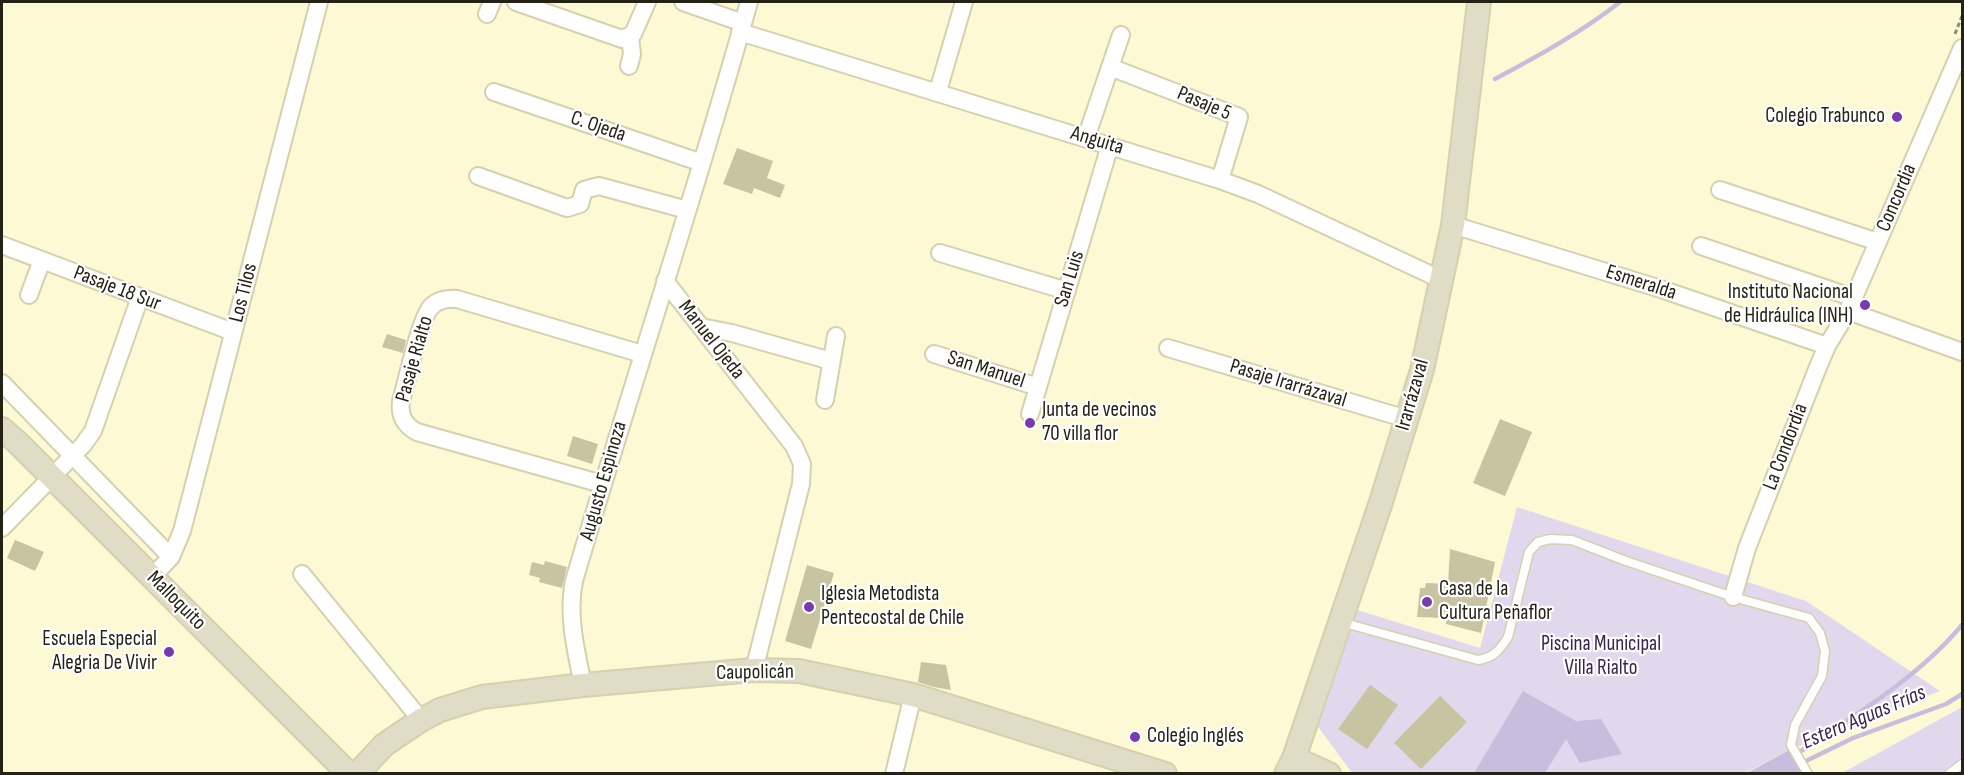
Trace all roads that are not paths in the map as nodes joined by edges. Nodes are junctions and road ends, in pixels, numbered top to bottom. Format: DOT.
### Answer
graph roads {
  1 [pos="319,2"];
  2 [pos="516,2"];
  3 [pos="647,2"];
  4 [pos="683,2"];
  5 [pos="748,2"];
  6 [pos="964,2"];
  7 [pos="1479,2"];
  8 [pos="742,27"];
  9 [pos="1121,35"];
  10 [pos="630,37"];
  11 [pos="1958,42"];
  12 [pos="629,66"];
  13 [pos="1110,67"];
  14 [pos="938,91"];
  15 [pos="494,92"];
  16 [pos="1086,138"];
  17 [pos="1110,145"];
  18 [pos="702,163"];
  19 [pos="478,176"];
  20 [pos="1213,177"];
  21 [pos="1720,190"];
  22 [pos="687,210"];
  23 [pos="1453,225"];
  24 [pos="1878,242"];
  25 [pos="2,245"];
  26 [pos="1701,246"];
  27 [pos="940,253"];
  28 [pos="42,260"];
  29 [pos="1442,280"];
  30 [pos="665,282"];
  31 [pos="1066,291"];
  32 [pos="29,295"];
  33 [pos="140,297"];
  34 [pos="1851,305"];
  35 [pos="701,327"];
  36 [pos="233,332"];
  37 [pos="836,336"];
  38 [pos="1827,346"];
  39 [pos="1168,348"];
  40 [pos="1962,352"];
  41 [pos="642,354"];
  42 [pos="934,354"];
  43 [pos="831,362"];
  44 [pos="2,383"];
  45 [pos="1038,387"];
  46 [pos="825,400"];
  47 [pos="1030,414"];
  48 [pos="1407,419"];
  49 [pos="2,429"];
  50 [pos="73,456"];
  51 [pos="52,477"];
  52 [pos="603,484"];
  53 [pos="2,528"];
  54 [pos="171,557"];
  55 [pos="302,574"];
  56 [pos="152,577"];
  57 [pos="1733,597"];
  58 [pos="1340,621"];
  59 [pos="754,670"];
  60 [pos="583,685"];
  61 [pos="913,695"];
  62 [pos="421,720"];
  63 [pos="1962,764"];
  64 [pos="1290,766"];
  65 [pos="349,774"];
  66 [pos="357,774"];
  67 [pos="894,774"];
  68 [pos="1165,774"];
  69 [pos="1329,774"];
  70 [pos="1808,774"];
  71 [pos="1949,774"];
  1 -- 36 [label="street, Los Tilos"];
  2 -- 10 [label="street"];
  3 -- 10 [label="street"];
  4 -- 8 [label="street, Anguita"];
  5 -- 8 [label="street, Manuel Ojeda"];
  6 -- 14 [label="street"];
  7 -- 23 [label="main road, Irarrázaval"];
  8 -- 14 [label="street, Anguita"];
  8 -- 18 [label="street, Manuel Ojeda"];
  9 -- 13 [label="street"];
  10 -- 12 [label="street"];
  11 -- 24 [label="street, Concordia"];
  13 -- 16 [label="street"];
  13 -- 20 [label="street, Pasaje 5"];
  14 -- 16 [label="street, Anguita"];
  15 -- 18 [label="street, C. Ojeda"];
  16 -- 17 [label="street, Anguita"];
  17 -- 20 [label="street, Anguita"];
  17 -- 31 [label="street, San Luis"];
  18 -- 22 [label="street, Manuel Ojeda"];
  19 -- 22 [label="street"];
  20 -- 29 [label="street, Anguita"];
  21 -- 24 [label="street"];
  22 -- 30 [label="street, Manuel Ojeda"];
  23 -- 29 [label="main road, Irarrázaval"];
  23 -- 38 [label="street, Esmeralda"];
  24 -- 34 [label="street, Concordia"];
  25 -- 28 [label="street, Pasaje 18 Sur"];
  26 -- 34 [label="street"];
  27 -- 31 [label="street"];
  28 -- 32 [label="street"];
  28 -- 33 [label="street, Pasaje 18 Sur"];
  29 -- 48 [label="main road, Irarrázaval"];
  30 -- 35 [label="street, Manuel Ojeda"];
  30 -- 41 [label="street, Augusto Espinoza"];
  31 -- 45 [label="street, San Luis"];
  33 -- 36 [label="street, Pasaje 18 Sur"];
  33 -- 50 [label="street"];
  34 -- 38 [label="street, Concordia"];
  34 -- 40 [label="street"];
  35 -- 43 [label="street"];
  35 -- 59 [label="street, Manuel Ojeda"];
  36 -- 54 [label="street, Los Tilos"];
  37 -- 43 [label="street"];
  38 -- 57 [label="street, La Condordia"];
  39 -- 48 [label="street, Pasaje Irarrázaval"];
  41 -- 52 [label="street, Augusto Espinoza"];
  41 -- 52 [label="street, Pasaje Rialto"];
  42 -- 45 [label="street, San Manuel"];
  43 -- 46 [label="street"];
  44 -- 50 [label="street, Malloquito"];
  45 -- 47 [label="street, San Luis"];
  48 -- 58 [label="main road, Irarrázaval"];
  49 -- 51 [label="main road, Malloquito"];
  50 -- 51 [label="street"];
  50 -- 54 [label="street, Malloquito"];
  51 -- 53 [label="street"];
  51 -- 56 [label="main road, Malloquito"];
  52 -- 60 [label="street, Augusto Espinoza"];
  54 -- 56 [label="street, Los Tilos"];
  55 -- 62 [label="street"];
  56 -- 65 [label="main road, Malloquito"];
  57 -- 58 [label="lane"];
  57 -- 70 [label="lane"];
  58 -- 64 [label="main road, Irarrázaval"];
  59 -- 60 [label="main road, Caupolicán"];
  59 -- 61 [label="main road, Caupolicán"];
  60 -- 62 [label="main road, Caupolicán"];
  61 -- 67 [label="street"];
  61 -- 68 [label="main road, Caupolicán"];
  62 -- 66 [label="main road, Caupolicán"];
  63 -- 71 [label="lane"];
  64 -- 69 [label="main road"];
}
